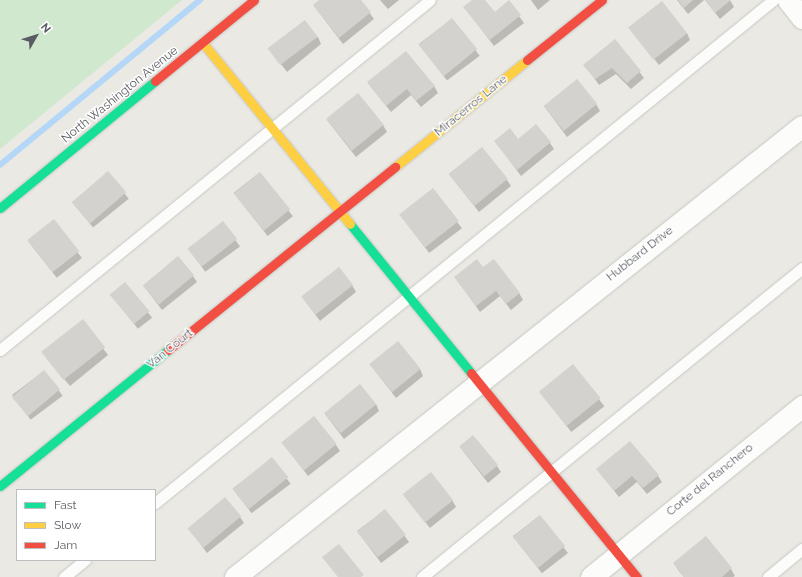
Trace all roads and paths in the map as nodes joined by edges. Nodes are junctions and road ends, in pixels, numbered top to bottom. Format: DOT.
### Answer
graph roads {
  1 [pos="254,0"];
  2 [pos="430,0"];
  3 [pos="602,0"];
  4 [pos="773,0"];
  5 [pos="788,0"];
  6 [pos="802,18"];
  7 [pos="203,43"];
  8 [pos="802,126"];
  9 [pos="272,129"];
  10 [pos="0,208"];
  11 [pos="340,211"];
  12 [pos="802,268"];
  13 [pos="409,296"];
  14 [pos="0,350"];
  15 [pos="478,382"];
  16 [pos="802,406"];
  17 [pos="551,472"];
  18 [pos="0,486"];
  19 [pos="156,502"];
  20 [pos="802,549"];
  21 [pos="619,554"];
  22 [pos="84,561"];
  23 [pos="64,577"];
  24 [pos="235,577"];
  25 [pos="422,577"];
  26 [pos="591,577"];
  27 [pos="637,577"];
  28 [pos="768,577"];
  1 -- 7 [label="street, North Washington Avenue"];
  2 -- 9 [label="lane"];
  3 -- 11 [label="street, Miracerros Lane"];
  4 -- 13 [label="lane"];
  5 -- 6 [label="street"];
  7 -- 9 [label="street"];
  7 -- 10 [label="street, North Washington Avenue"];
  8 -- 15 [label="street, Hubbard Drive"];
  9 -- 11 [label="street"];
  9 -- 14 [label="lane"];
  11 -- 13 [label="street"];
  11 -- 18 [label="street, Van Court"];
  12 -- 17 [label="lane"];
  13 -- 15 [label="street"];
  13 -- 19 [label="lane"];
  15 -- 17 [label="street"];
  15 -- 24 [label="street"];
  16 -- 21 [label="street, Corte del Ranchero"];
  17 -- 21 [label="street"];
  17 -- 25 [label="lane"];
  20 -- 28 [label="lane"];
  21 -- 26 [label="street, Corte del Ranchero"];
  21 -- 27 [label="street"];
  22 -- 23 [label="lane"];
}
